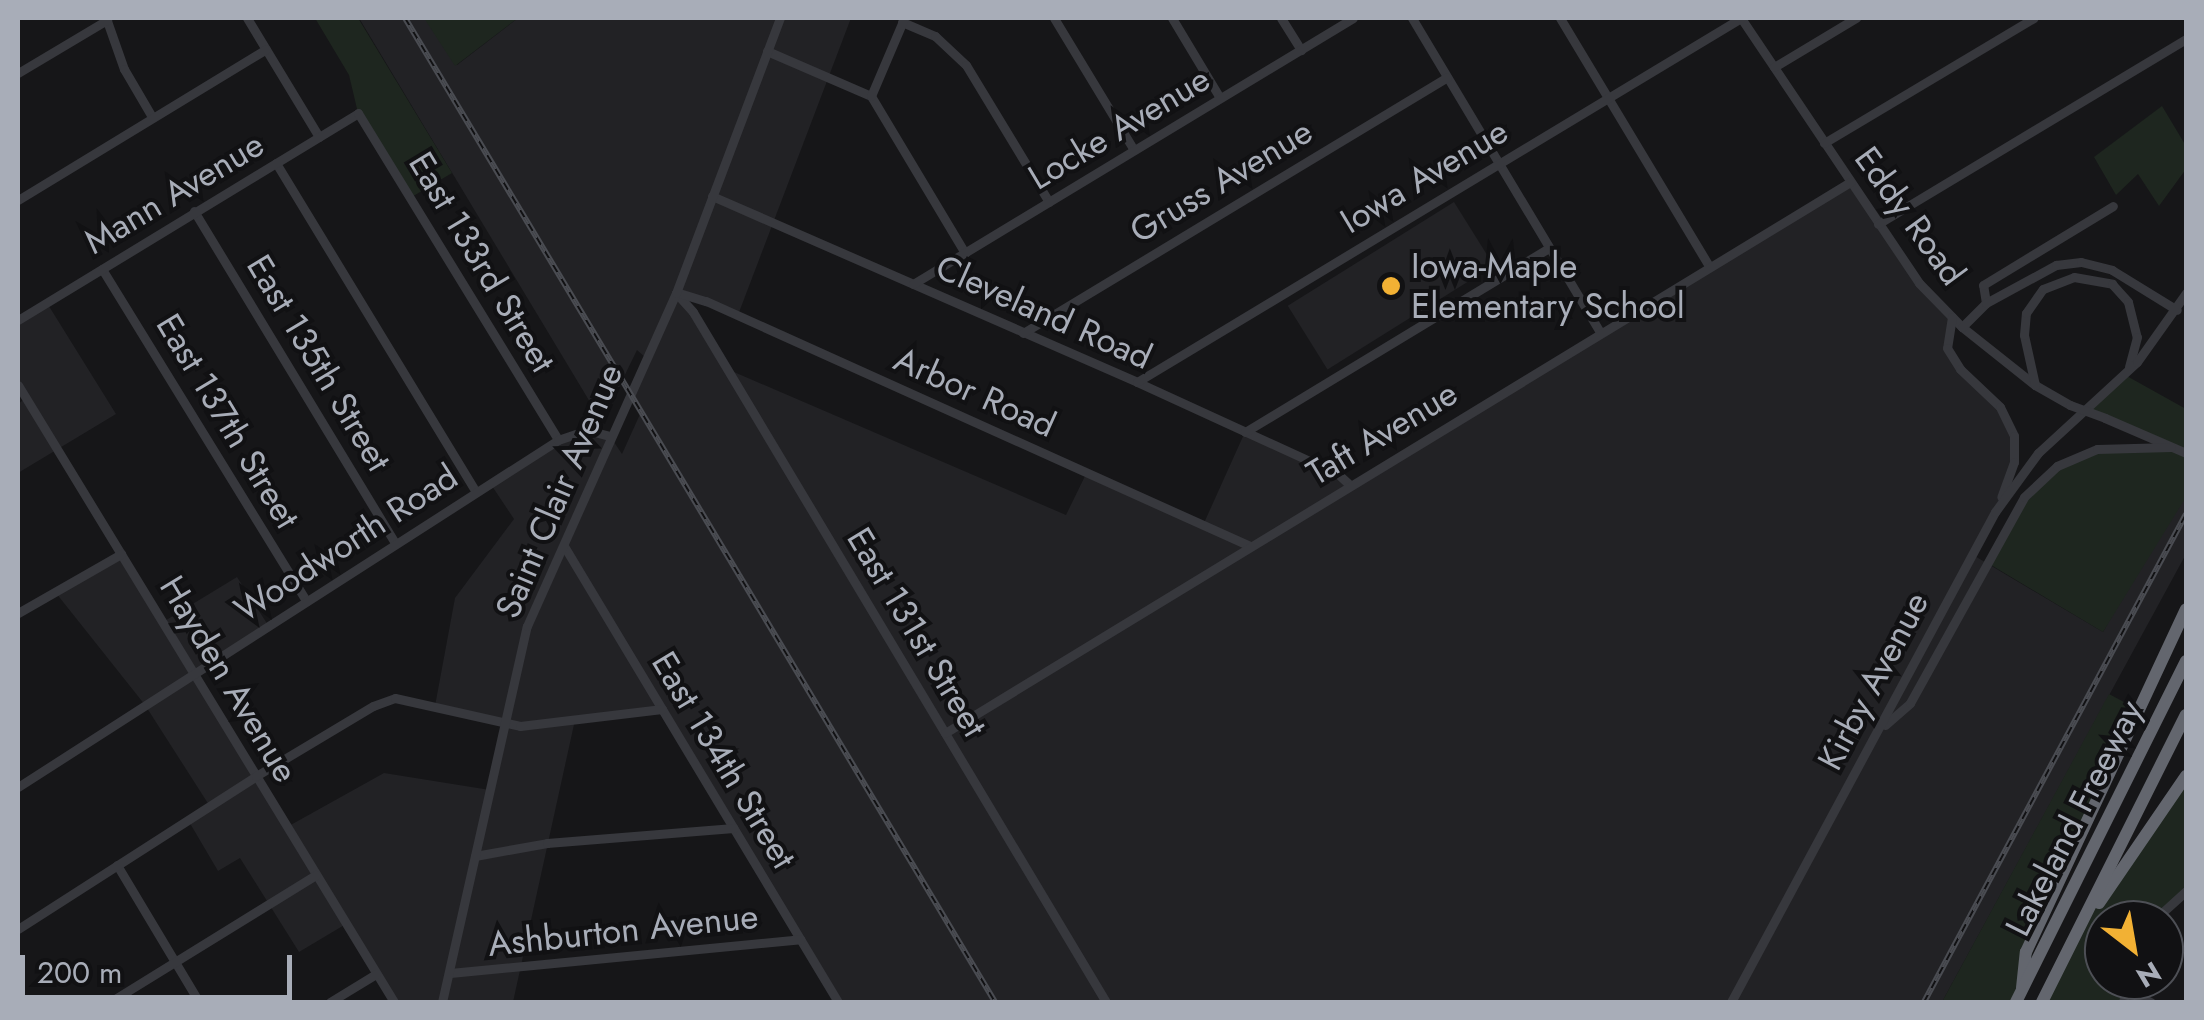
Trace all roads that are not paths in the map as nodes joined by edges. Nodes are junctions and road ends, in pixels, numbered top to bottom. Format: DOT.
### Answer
graph roads {
  1 [pos="106,18"];
  2 [pos="247,18"];
  3 [pos="780,18"];
  4 [pos="1054,18"];
  5 [pos="1172,18"];
  6 [pos="1281,18"];
  7 [pos="1353,18"];
  8 [pos="1412,18"];
  9 [pos="1560,18"];
  10 [pos="1741,18"];
  11 [pos="1856,18"];
  12 [pos="2034,18"];
  13 [pos="903,20"];
  14 [pos="2186,38"];
  15 [pos="266,48"];
  16 [pos="767,50"];
  17 [pos="1300,50"];
  18 [pos="1774,67"];
  19 [pos="18,73"];
  20 [pos="1447,76"];
  21 [pos="871,96"];
  22 [pos="1608,97"];
  23 [pos="1220,98"];
  24 [pos="358,113"];
  25 [pos="152,117"];
  26 [pos="319,137"];
  27 [pos="1824,143"];
  28 [pos="1134,150"];
  29 [pos="276,162"];
  30 [pos="1499,163"];
  31 [pos="1850,182"];
  32 [pos="712,196"];
  33 [pos="18,200"];
  34 [pos="1049,202"];
  35 [pos="2113,206"];
  36 [pos="194,211"];
  37 [pos="1878,224"];
  38 [pos="1549,248"];
  39 [pos="965,253"];
  40 [pos="1710,266"];
  41 [pos="102,269"];
  42 [pos="913,284"];
  43 [pos="2112,284"];
  44 [pos="2146,292"];
  45 [pos="676,293"];
  46 [pos="2186,293"];
  47 [pos="1986,304"];
  48 [pos="2177,310"];
  49 [pos="1952,317"];
  50 [pos="18,320"];
  51 [pos="1962,327"];
  52 [pos="1024,332"];
  53 [pos="1600,332"];
  54 [pos="2125,375"];
  55 [pos="1137,382"];
  56 [pos="2035,384"];
  57 [pos="18,385"];
  58 [pos="22,401"];
  59 [pos="1246,432"];
  60 [pos="610,436"];
  61 [pos="558,440"];
  62 [pos="2171,447"];
  63 [pos="2184,452"];
  64 [pos="1350,484"];
  65 [pos="476,492"];
  66 [pos="1996,512"];
  67 [pos="396,544"];
  68 [pos="564,546"];
  69 [pos="1250,546"];
  70 [pos="120,554"];
  71 [pos="306,601"];
  72 [pos="2186,608"];
  73 [pos="18,613"];
  74 [pos="2186,661"];
  75 [pos="193,673"];
  76 [pos="662,710"];
  77 [pos="2186,715"];
  78 [pos="506,723"];
  79 [pos="1879,730"];
  80 [pos="945,733"];
  81 [pos="256,776"];
  82 [pos="2186,776"];
  83 [pos="18,787"];
  84 [pos="733,828"];
  85 [pos="475,856"];
  86 [pos="117,865"];
  87 [pos="316,876"];
  88 [pos="2082,924"];
  89 [pos="18,928"];
  90 [pos="800,939"];
  91 [pos="174,961"];
  92 [pos="450,973"];
  93 [pos="376,974"];
  94 [pos="2022,988"];
  95 [pos="110,1002"];
  96 [pos="199,1002"];
  97 [pos="330,1002"];
  98 [pos="394,1002"];
  99 [pos="442,1002"];
  100 [pos="838,1002"];
  101 [pos="1106,1002"];
  102 [pos="1731,1002"];
  103 [pos="2016,1002"];
  104 [pos="2042,1002"];
  1 -- 19 [label="street"];
  1 -- 25 [label="street"];
  2 -- 15 [label="street"];
  3 -- 16 [label="street, Saint Clair Avenue"];
  4 -- 28 [label="street"];
  5 -- 23 [label="street"];
  6 -- 17 [label="street"];
  7 -- 17 [label="street, Locke Avenue"];
  8 -- 20 [label="street"];
  9 -- 22 [label="street"];
  10 -- 18 [label="street, Eddy Road"];
  10 -- 22 [label="street, Iowa Avenue"];
  11 -- 18 [label="street"];
  12 -- 27 [label="street"];
  13 -- 21 [label="street"];
  13 -- 34 [label="street"];
  14 -- 37 [label="street"];
  15 -- 25 [label="street"];
  15 -- 26 [label="street"];
  16 -- 21 [label="street"];
  16 -- 32 [label="street, Saint Clair Avenue"];
  17 -- 23 [label="street, Locke Avenue"];
  18 -- 27 [label="street, Eddy Road"];
  20 -- 30 [label="street"];
  20 -- 52 [label="street, Gruss Avenue"];
  21 -- 39 [label="street"];
  22 -- 30 [label="street, Iowa Avenue"];
  22 -- 40 [label="street"];
  23 -- 28 [label="street, Locke Avenue"];
  24 -- 26 [label="street, Mann Avenue"];
  24 -- 61 [label="street, East 133rd Street"];
  25 -- 33 [label="street"];
  26 -- 29 [label="street, Mann Avenue"];
  27 -- 31 [label="street, Eddy Road"];
  28 -- 34 [label="street, Locke Avenue"];
  29 -- 36 [label="street, Mann Avenue"];
  29 -- 65 [label="street"];
  30 -- 38 [label="street"];
  30 -- 55 [label="street, Iowa Avenue"];
  31 -- 37 [label="street, Eddy Road"];
  31 -- 40 [label="street, Taft Avenue"];
  32 -- 42 [label="street, Cleveland Road"];
  32 -- 45 [label="street, Saint Clair Avenue"];
  34 -- 39 [label="street, Locke Avenue"];
  35 -- 47 [label="street"];
  36 -- 41 [label="street, Mann Avenue"];
  36 -- 67 [label="street, East 135th Street"];
  37 -- 49 [label="street, Eddy Road"];
  38 -- 53 [label="street"];
  38 -- 59 [label="street"];
  39 -- 42 [label="street, Locke Avenue"];
  40 -- 53 [label="street, Taft Avenue"];
  41 -- 50 [label="street, Mann Avenue"];
  41 -- 71 [label="street, East 137th Street"];
  42 -- 52 [label="street, Cleveland Road"];
  43 -- 44 [label="street"];
  43 -- 54 [label="street"];
  43 -- 56 [label="street"];
  44 -- 47 [label="street"];
  44 -- 48 [label="street"];
  45 -- 60 [label="street, Saint Clair Avenue"];
  45 -- 69 [label="street, Arbor Road"];
  45 -- 80 [label="street, East 131st Street"];
  46 -- 48 [label="street, Kirby Avenue"];
  47 -- 51 [label="street"];
  48 -- 54 [label="street, Kirby Avenue"];
  49 -- 51 [label="street, Eddy Road"];
  49 -- 66 [label="street"];
  51 -- 56 [label="street, Eddy Road"];
  52 -- 55 [label="street, Cleveland Road"];
  53 -- 64 [label="street, Taft Avenue"];
  54 -- 66 [label="street, Kirby Avenue"];
  55 -- 59 [label="street, Cleveland Road"];
  56 -- 62 [label="street, Eddy Road, bridge"];
  57 -- 58 [label="street, Hayden Avenue"];
  58 -- 70 [label="street, Hayden Avenue"];
  59 -- 64 [label="street, Cleveland Road"];
  60 -- 61 [label="street, Woodworth Road"];
  60 -- 68 [label="street, Saint Clair Avenue"];
  61 -- 65 [label="street, Woodworth Road"];
  62 -- 63 [label="street, Eddy Road"];
  62 -- 79 [label="street"];
  64 -- 69 [label="street, Taft Avenue"];
  65 -- 67 [label="street, Woodworth Road"];
  66 -- 79 [label="street, Kirby Avenue"];
  67 -- 71 [label="street, Woodworth Road"];
  68 -- 76 [label="street, East 134th Street"];
  68 -- 78 [label="street, Saint Clair Avenue"];
  69 -- 80 [label="street, Taft Avenue"];
  70 -- 73 [label="street"];
  70 -- 75 [label="street, Hayden Avenue"];
  71 -- 75 [label="street, Woodworth Road"];
  72 -- 94 [label="highway"];
  74 -- 94 [label="highway, Lakeland Freeway"];
  75 -- 81 [label="street, Hayden Avenue"];
  75 -- 83 [label="street, Woodworth Road"];
  76 -- 78 [label="street"];
  76 -- 84 [label="street, East 134th Street"];
  77 -- 88 [label="highway, Lakeland Freeway"];
  78 -- 81 [label="street"];
  78 -- 85 [label="street, Saint Clair Avenue"];
  79 -- 102 [label="street, Kirby Avenue"];
  80 -- 101 [label="street, East 131st Street"];
  81 -- 86 [label="street"];
  81 -- 87 [label="street, Hayden Avenue"];
  82 -- 88 [label="highway"];
  84 -- 85 [label="street"];
  84 -- 90 [label="street, East 134th Street"];
  85 -- 92 [label="street, Saint Clair Avenue"];
  86 -- 89 [label="street"];
  86 -- 91 [label="street"];
  87 -- 91 [label="street"];
  87 -- 93 [label="street, Hayden Avenue"];
  88 -- 104 [label="highway, Lakeland Freeway"];
  90 -- 92 [label="street, Ashburton Avenue"];
  90 -- 100 [label="street, East 134th Street"];
  91 -- 95 [label="street"];
  91 -- 96 [label="street"];
  92 -- 99 [label="street, Saint Clair Avenue"];
  93 -- 97 [label="street"];
  93 -- 98 [label="street, Hayden Avenue"];
  94 -- 103 [label="highway, Lakeland Freeway"];
}
